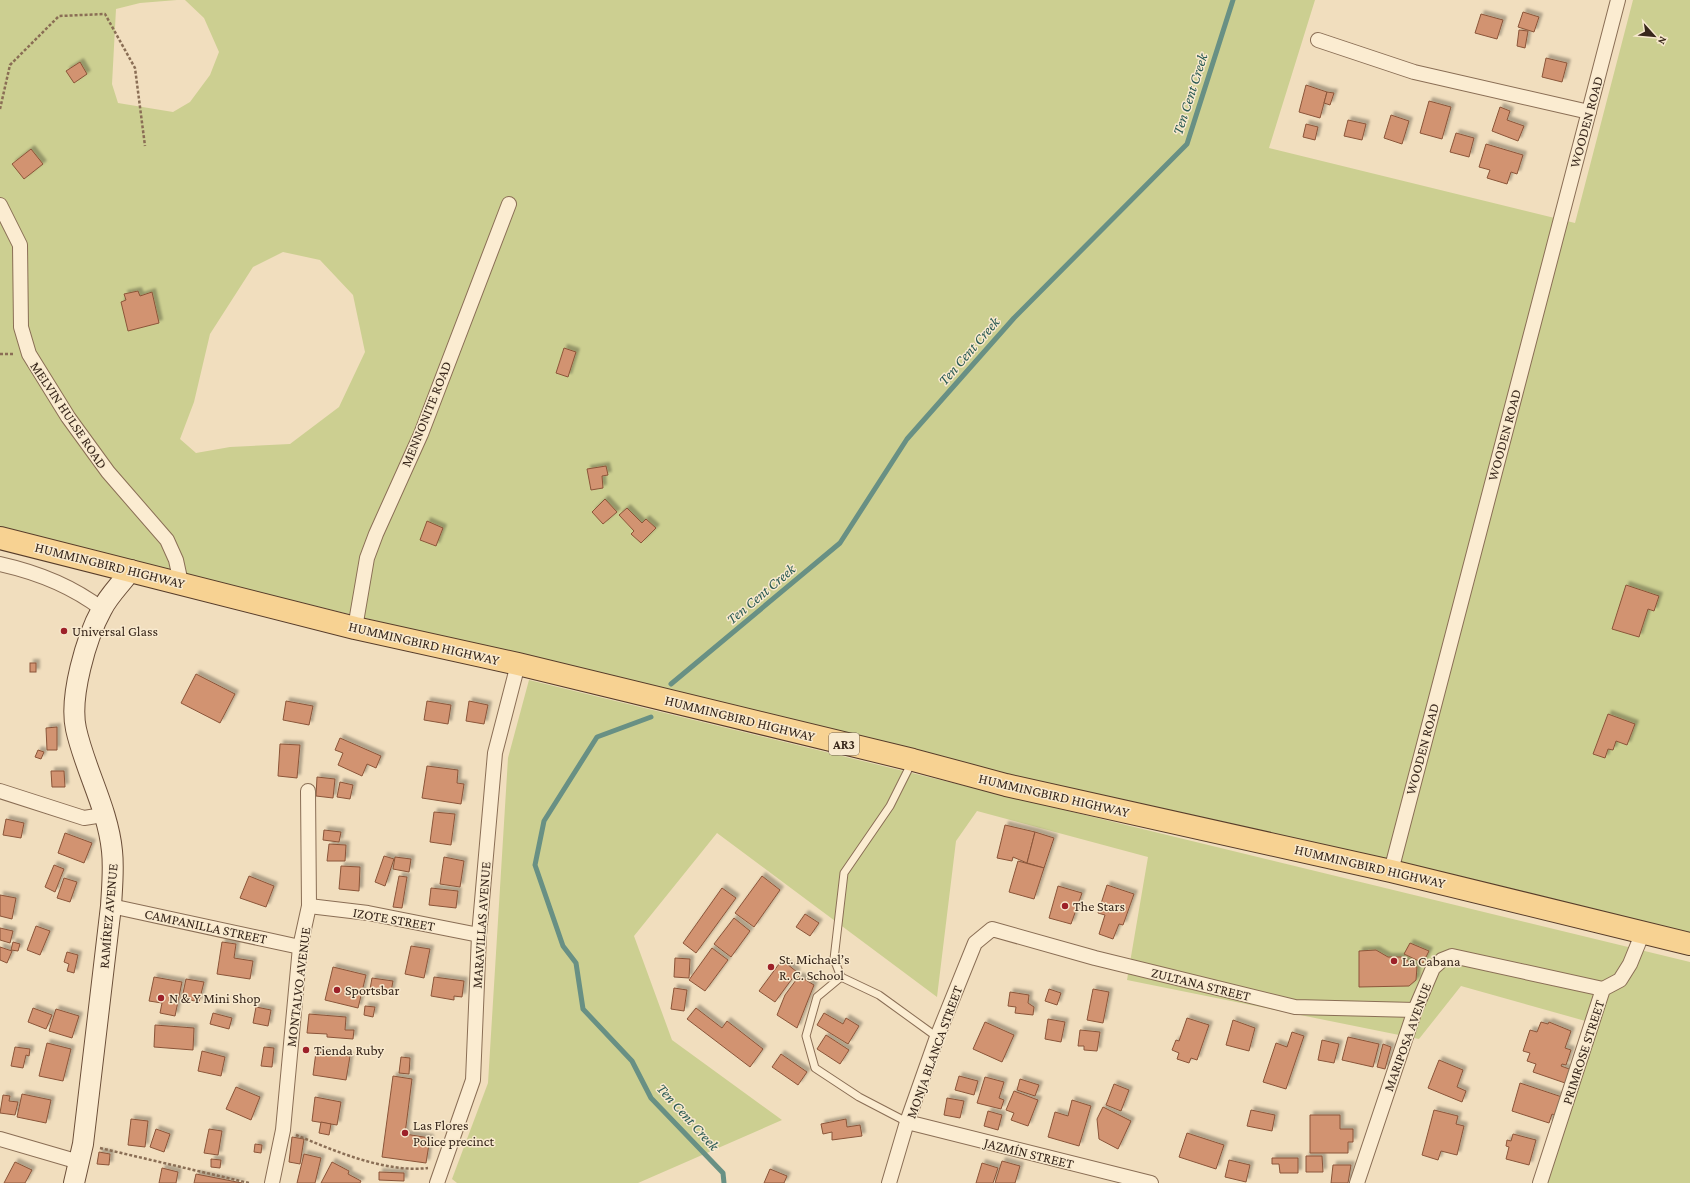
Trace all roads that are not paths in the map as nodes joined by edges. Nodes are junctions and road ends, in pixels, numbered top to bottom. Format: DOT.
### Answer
graph roads {
  1 [pos="1618,0"];
  2 [pos="1318,40"];
  3 [pos="1589,112"];
  4 [pos="509,204"];
  5 [pos="0,205"];
  6 [pos="0,538"];
  7 [pos="0,564"];
  8 [pos="131,570"];
  9 [pos="181,583"];
  10 [pos="102,609"];
  11 [pos="355,628"];
  12 [pos="518,664"];
  13 [pos="913,760"];
  14 [pos="0,791"];
  15 [pos="308,791"];
  16 [pos="103,815"];
  17 [pos="1391,871"];
  18 [pos="111,906"];
  19 [pos="309,906"];
  20 [pos="992,929"];
  21 [pos="1643,932"];
  22 [pos="479,935"];
  23 [pos="1690,944"];
  24 [pos="300,947"];
  25 [pos="841,977"];
  26 [pos="1603,989"];
  27 [pos="1415,1010"];
  28 [pos="937,1037"];
  29 [pos="907,1122"];
  30 [pos="0,1139"];
  31 [pos="81,1153"];
  32 [pos="74,1183"];
  33 [pos="272,1183"];
  34 [pos="437,1183"];
  35 [pos="889,1183"];
  36 [pos="1151,1183"];
  37 [pos="1357,1183"];
  38 [pos="1540,1183"];
  1 -- 3 [label="street, WOODEN ROAD"];
  2 -- 3 [label="street"];
  3 -- 17 [label="street, WOODEN ROAD"];
  4 -- 11 [label="street, MENNONITE ROAD"];
  5 -- 9 [label="street, MELVIN HULSE ROAD"];
  6 -- 8 [label="main road, HUMMINGBIRD HIGHWAY / AR3"];
  7 -- 10 [label="street"];
  8 -- 9 [label="main road, HUMMINGBIRD HIGHWAY / AR3"];
  8 -- 10 [label="street, RAMÍREZ AVENUE"];
  9 -- 11 [label="main road, HUMMINGBIRD HIGHWAY / AR3"];
  10 -- 16 [label="street, RAMÍREZ AVENUE"];
  11 -- 12 [label="main road, HUMMINGBIRD HIGHWAY / AR3"];
  12 -- 13 [label="main road, HUMMINGBIRD HIGHWAY / AR3"];
  12 -- 22 [label="street, MARAVILLAS AVENUE"];
  13 -- 17 [label="main road, HUMMINGBIRD HIGHWAY / AR3"];
  13 -- 25 [label="lane"];
  14 -- 16 [label="street"];
  15 -- 19 [label="street, MONTALVO AVENUE"];
  16 -- 18 [label="street, RAMÍREZ AVENUE"];
  17 -- 21 [label="main road, HUMMINGBIRD HIGHWAY / AR3"];
  18 -- 24 [label="street, CAMPANILLA STREET"];
  18 -- 31 [label="street, RAMÍREZ AVENUE"];
  19 -- 22 [label="street, IZOTE STREET"];
  19 -- 24 [label="street, MONTALVO AVENUE"];
  20 -- 27 [label="street, ZULTANA STREET"];
  20 -- 28 [label="street, MONJA BLANCA STREET"];
  21 -- 23 [label="main road, HUMMINGBIRD HIGHWAY / AR3"];
  21 -- 26 [label="street, PRIMROSE STREET"];
  22 -- 34 [label="street, MARAVILLAS AVENUE"];
  24 -- 33 [label="street, MONTALVO AVENUE"];
  25 -- 28 [label="lane"];
  25 -- 29 [label="lane"];
  26 -- 27 [label="street, MARIPOSA AVENUE"];
  26 -- 38 [label="street, PRIMROSE STREET"];
  27 -- 37 [label="street, MARIPOSA AVENUE"];
  28 -- 29 [label="street, MONJA BLANCA STREET"];
  29 -- 35 [label="street, MONJA BLANCA STREET"];
  29 -- 36 [label="street, JAZMÍN STREET"];
  30 -- 31 [label="street"];
  31 -- 32 [label="street, RAMÍREZ AVENUE"];
}
